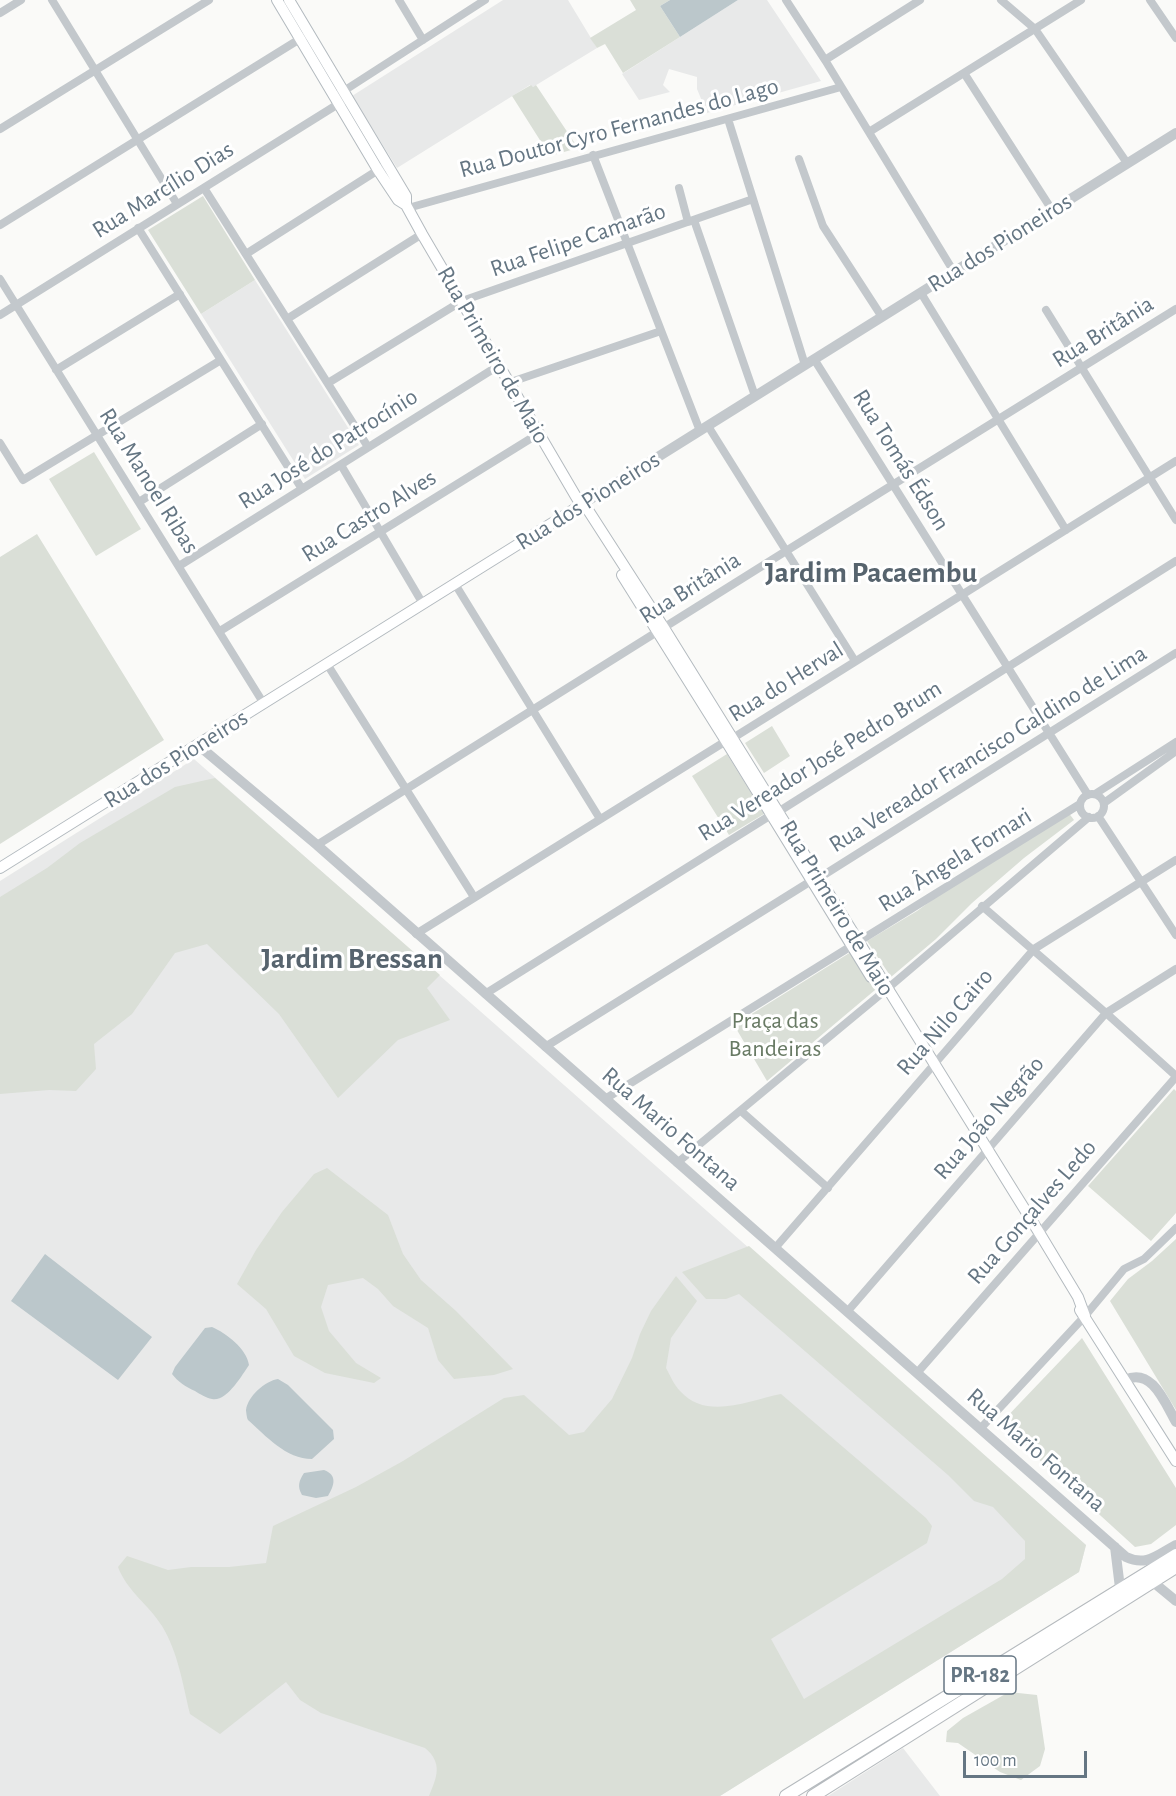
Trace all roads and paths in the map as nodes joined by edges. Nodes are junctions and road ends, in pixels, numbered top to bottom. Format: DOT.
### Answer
graph roads {
  1 [pos="21,0"];
  2 [pos="52,0"];
  3 [pos="209,0"];
  4 [pos="277,0"];
  5 [pos="289,0"];
  6 [pos="399,0"];
  7 [pos="484,0"];
  8 [pos="786,0"];
  9 [pos="920,0"];
  10 [pos="1001,0"];
  11 [pos="1081,0"];
  12 [pos="1150,0"];
  13 [pos="0,13"];
  14 [pos="1035,29"];
  15 [pos="305,36"];
  16 [pos="1176,38"];
  17 [pos="423,40"];
  18 [pos="825,60"];
  19 [pos="95,70"];
  20 [pos="964,73"];
  21 [pos="841,87"];
  22 [pos="341,97"];
  23 [pos="728,119"];
  24 [pos="0,129"];
  25 [pos="869,132"];
  26 [pos="1175,135"];
  27 [pos="138,138"];
  28 [pos="592,155"];
  29 [pos="799,159"];
  30 [pos="1127,164"];
  31 [pos="382,168"];
  32 [pos="204,188"];
  33 [pos="679,188"];
  34 [pos="753,200"];
  35 [pos="177,204"];
  36 [pos="407,206"];
  37 [pos="1052,210"];
  38 [pos="691,221"];
  39 [pos="0,225"];
  40 [pos="138,228"];
  41 [pos="422,234"];
  42 [pos="627,243"];
  43 [pos="246,254"];
  44 [pos="954,272"];
  45 [pos="0,279"];
  46 [pos="921,292"];
  47 [pos="180,294"];
  48 [pos="462,301"];
  49 [pos="16,305"];
  50 [pos="1176,309"];
  51 [pos="1046,310"];
  52 [pos="0,315"];
  53 [pos="882,316"];
  54 [pos="287,319"];
  55 [pos="661,331"];
  56 [pos="221,360"];
  57 [pos="810,362"];
  58 [pos="498,366"];
  59 [pos="1082,368"];
  60 [pos="56,370"];
  61 [pos="328,383"];
  62 [pos="508,384"];
  63 [pos="755,396"];
  64 [pos="999,419"];
  65 [pos="262,424"];
  66 [pos="704,428"];
  67 [pos="538,434"];
  68 [pos="97,435"];
  69 [pos="0,443"];
  70 [pos="368,447"];
  71 [pos="1176,461"];
  72 [pos="341,465"];
  73 [pos="1150,478"];
  74 [pos="893,484"];
  75 [pos="302,489"];
  76 [pos="139,502"];
  77 [pos="581,505"];
  78 [pos="1176,520"];
  79 [pos="1066,530"];
  80 [pos="381,531"];
  81 [pos="786,550"];
  82 [pos="1176,561"];
  83 [pos="179,566"];
  84 [pos="455,584"];
  85 [pos="963,594"];
  86 [pos="423,604"];
  87 [pos="661,630"];
  88 [pos="220,631"];
  89 [pos="1176,653"];
  90 [pos="855,661"];
  91 [pos="327,664"];
  92 [pos="1008,666"];
  93 [pos="264,704"];
  94 [pos="533,710"];
  95 [pos="1050,732"];
  96 [pos="730,740"];
  97 [pos="198,745"];
  98 [pos="1175,746"];
  99 [pos="407,789"];
  100 [pos="1092,795"];
  101 [pos="1104,803"];
  102 [pos="1080,804"];
  103 [pos="775,813"];
  104 [pos="1093,817"];
  105 [pos="600,819"];
  106 [pos="317,845"];
  107 [pos="1176,860"];
  108 [pos="0,868"];
  109 [pos="815,880"];
  110 [pos="1142,882"];
  111 [pos="474,897"];
  112 [pos="982,906"];
  113 [pos="416,934"];
  114 [pos="1176,935"];
  115 [pos="855,945"];
  116 [pos="1034,950"];
  117 [pos="1176,969"];
  118 [pos="884,991"];
  119 [pos="485,994"];
  120 [pos="1106,1013"];
  121 [pos="545,1047"];
  122 [pos="932,1069"];
  123 [pos="1176,1077"];
  124 [pos="605,1100"];
  125 [pos="741,1111"];
  126 [pos="985,1153"];
  127 [pos="677,1163"];
  128 [pos="828,1188"];
  129 [pos="1176,1228"];
  130 [pos="1037,1236"];
  131 [pos="776,1248"];
  132 [pos="847,1312"];
  133 [pos="1085,1316"];
  134 [pos="917,1373"];
  135 [pos="1125,1380"];
  136 [pos="1176,1422"];
  137 [pos="980,1429"];
  138 [pos="1176,1461"];
  139 [pos="1176,1545"];
  140 [pos="1115,1547"];
  141 [pos="1176,1555"];
  142 [pos="1176,1567"];
  143 [pos="1153,1582"];
  144 [pos="1120,1588"];
  145 [pos="1176,1601"];
  146 [pos="1083,1619"];
  147 [pos="804,1784"];
  148 [pos="786,1796"];
  149 [pos="812,1796"];
  1 -- 13 [label="street"];
  2 -- 19 [label="street"];
  3 -- 19 [label="street"];
  4 -- 15 [label="main road, Rua Primeiro de Maio"];
  5 -- 15 [label="main road, Rua Primeiro de Maio"];
  6 -- 17 [label="street"];
  7 -- 17 [label="street, Rua Marcílio Dias"];
  8 -- 18 [label="street"];
  9 -- 18 [label="street"];
  10 -- 14 [label="street"];
  11 -- 14 [label="street"];
  12 -- 16 [label="street"];
  14 -- 20 [label="street"];
  14 -- 30 [label="street"];
  15 -- 22 [label="main road, Rua Primeiro de Maio"];
  15 -- 27 [label="street"];
  17 -- 22 [label="street, Rua Marcílio Dias"];
  18 -- 21 [label="street"];
  19 -- 24 [label="street"];
  19 -- 27 [label="street"];
  20 -- 25 [label="street"];
  20 -- 37 [label="street"];
  21 -- 23 [label="street, Rua Doutor Cyro Fernandes do Lago"];
  21 -- 25 [label="street"];
  22 -- 31 [label="main road, Rua Primeiro de Maio"];
  22 -- 32 [label="street, Rua Marcílio Dias"];
  23 -- 28 [label="street, Rua Doutor Cyro Fernandes do Lago"];
  23 -- 34 [label="street, Rua Tomás Édson"];
  25 -- 44 [label="street"];
  26 -- 30 [label="street, Rua dos Pioneiros"];
  27 -- 35 [label="street"];
  27 -- 39 [label="street"];
  28 -- 36 [label="street, Rua Doutor Cyro Fernandes do Lago"];
  28 -- 42 [label="street"];
  29 -- 53 [label="street"];
  30 -- 37 [label="street, Rua dos Pioneiros"];
  31 -- 36 [label="main road, Rua Primeiro de Maio"];
  31 -- 43 [label="street"];
  32 -- 35 [label="street, Rua Marcílio Dias"];
  32 -- 43 [label="street"];
  33 -- 38 [label="street"];
  34 -- 38 [label="street, Rua Felipe Camarão"];
  34 -- 57 [label="street, Rua Tomás Édson"];
  35 -- 40 [label="street, Rua Marcílio Dias"];
  36 -- 41 [label="main road, Rua Primeiro de Maio"];
  37 -- 44 [label="street, Rua dos Pioneiros"];
  38 -- 42 [label="street, Rua Felipe Camarão"];
  38 -- 63 [label="street"];
  40 -- 47 [label="street"];
  40 -- 49 [label="street, Rua Marcílio Dias"];
  41 -- 48 [label="main road, Rua Primeiro de Maio"];
  41 -- 54 [label="street"];
  42 -- 48 [label="street, Rua Felipe Camarão"];
  42 -- 55 [label="street"];
  43 -- 54 [label="street"];
  44 -- 46 [label="street, Rua dos Pioneiros"];
  45 -- 49 [label="street, Rua Manoel Ribas"];
  46 -- 53 [label="street, Rua dos Pioneiros"];
  46 -- 64 [label="street"];
  47 -- 56 [label="street"];
  47 -- 60 [label="street"];
  48 -- 58 [label="main road, Rua Primeiro de Maio"];
  48 -- 61 [label="street, Rua Felipe Camarão"];
  49 -- 52 [label="street, Rua Marcílio Dias"];
  49 -- 60 [label="street, Rua Manoel Ribas"];
  50 -- 59 [label="street, Rua Britânia"];
  51 -- 59 [label="street"];
  53 -- 57 [label="street, Rua dos Pioneiros"];
  54 -- 61 [label="street"];
  55 -- 62 [label="street"];
  55 -- 66 [label="street"];
  56 -- 65 [label="street"];
  56 -- 68 [label="street"];
  57 -- 63 [label="street, Rua dos Pioneiros"];
  57 -- 74 [label="street, Rua Tomás Édson"];
  58 -- 62 [label="main road, Rua Primeiro de Maio"];
  58 -- 70 [label="street, Rua José do Patrocínio"];
  59 -- 64 [label="street, Rua Britânia"];
  59 -- 73 [label="street"];
  60 -- 68 [label="street, Rua Manoel Ribas"];
  61 -- 70 [label="street"];
  62 -- 67 [label="main road, Rua Primeiro de Maio"];
  63 -- 66 [label="street, Rua dos Pioneiros"];
  64 -- 74 [label="street, Rua Britânia"];
  64 -- 79 [label="street"];
  65 -- 75 [label="street"];
  65 -- 76 [label="street"];
  66 -- 77 [label="street, Rua dos Pioneiros"];
  66 -- 81 [label="street"];
  67 -- 77 [label="main road, Rua Primeiro de Maio"];
  67 -- 80 [label="street, Rua Castro Alves"];
  68 -- 69 [label="street"];
  68 -- 76 [label="street, Rua Manoel Ribas"];
  70 -- 72 [label="street, Rua José do Patrocínio"];
  71 -- 73 [label="street, Rua do Herval"];
  72 -- 75 [label="street, Rua José do Patrocínio"];
  72 -- 80 [label="street"];
  73 -- 78 [label="street"];
  73 -- 79 [label="street, Rua do Herval"];
  74 -- 81 [label="street, Rua Britânia"];
  74 -- 85 [label="street, Rua Tomás Édson"];
  75 -- 83 [label="street, Rua José do Patrocínio"];
  76 -- 83 [label="street, Rua Manoel Ribas"];
  77 -- 84 [label="main road, Rua dos Pioneiros"];
  77 -- 87 [label="main road, Rua Primeiro de Maio"];
  79 -- 85 [label="street, Rua do Herval"];
  80 -- 86 [label="street"];
  80 -- 88 [label="street, Rua Castro Alves"];
  81 -- 87 [label="street, Rua Britânia"];
  81 -- 90 [label="street"];
  82 -- 92 [label="street, Rua Vereador José Pedro Brum"];
  83 -- 88 [label="street, Rua Manoel Ribas"];
  84 -- 86 [label="main road, Rua dos Pioneiros"];
  84 -- 94 [label="street"];
  85 -- 90 [label="street, Rua do Herval"];
  85 -- 92 [label="street, Rua Tomás Édson"];
  86 -- 91 [label="main road, Rua dos Pioneiros"];
  87 -- 94 [label="street, Rua Britânia"];
  87 -- 96 [label="main road, Rua Primeiro de Maio"];
  88 -- 93 [label="street, Rua Manoel Ribas"];
  89 -- 95 [label="street, Rua Vereador Francisco Galdino de Lima"];
  90 -- 96 [label="street, Rua do Herval"];
  91 -- 93 [label="main road, Rua dos Pioneiros"];
  91 -- 99 [label="street"];
  92 -- 95 [label="street, Rua Tomás Édson"];
  92 -- 103 [label="street, Rua Vereador José Pedro Brum"];
  93 -- 97 [label="main road, Rua dos Pioneiros"];
  94 -- 99 [label="street, Rua Britânia"];
  94 -- 105 [label="street"];
  95 -- 100 [label="street, Rua Tomás Édson"];
  95 -- 109 [label="street, Rua Vereador Francisco Galdino de Lima"];
  96 -- 103 [label="main road, Rua Primeiro de Maio"];
  96 -- 105 [label="street, Rua do Herval"];
  97 -- 106 [label="street, Rua Mario Fontana"];
  97 -- 108 [label="main road, Rua dos Pioneiros"];
  98 -- 100 [label="street"];
  98 -- 101 [label="street"];
  99 -- 106 [label="street, Rua Britânia"];
  99 -- 111 [label="street"];
  100 -- 101 [label="street"];
  100 -- 102 [label="street"];
  101 -- 104 [label="street"];
  102 -- 104 [label="street"];
  102 -- 115 [label="street, Rua Ângela Fornari"];
  103 -- 109 [label="main road, Rua Primeiro de Maio"];
  103 -- 119 [label="street, Rua Vereador José Pedro Brum"];
  104 -- 110 [label="street"];
  104 -- 112 [label="street"];
  105 -- 111 [label="street, Rua do Herval"];
  106 -- 113 [label="street, Rua Mario Fontana"];
  107 -- 110 [label="street, Rua Nilo Cairo"];
  109 -- 115 [label="main road, Rua Primeiro de Maio"];
  109 -- 121 [label="street, Rua Vereador Francisco Galdino de Lima"];
  110 -- 114 [label="street"];
  110 -- 116 [label="street, Rua Nilo Cairo"];
  111 -- 113 [label="street, Rua do Herval"];
  112 -- 116 [label="street"];
  112 -- 118 [label="street"];
  113 -- 119 [label="street, Rua Mario Fontana"];
  115 -- 118 [label="main road, Rua Primeiro de Maio"];
  115 -- 124 [label="street, Rua Ângela Fornari"];
  116 -- 120 [label="street"];
  116 -- 122 [label="street, Rua Nilo Cairo"];
  117 -- 120 [label="street, Rua João Negrão"];
  118 -- 122 [label="main road, Rua Primeiro de Maio"];
  118 -- 125 [label="street"];
  119 -- 121 [label="street, Rua Mario Fontana"];
  120 -- 123 [label="street"];
  120 -- 126 [label="street, Rua João Negrão"];
  121 -- 124 [label="street, Rua Mario Fontana"];
  122 -- 126 [label="main road, Rua Primeiro de Maio"];
  122 -- 128 [label="street, Rua Nilo Cairo"];
  123 -- 130 [label="street, Rua Gonçalves Ledo"];
  124 -- 127 [label="street, Rua Mario Fontana"];
  125 -- 127 [label="street"];
  125 -- 128 [label="street"];
  126 -- 130 [label="main road, Rua Primeiro de Maio"];
  126 -- 132 [label="street, Rua João Negrão"];
  127 -- 131 [label="street, Rua Mario Fontana"];
  128 -- 131 [label="street, Rua Nilo Cairo"];
  129 -- 133 [label="street"];
  130 -- 133 [label="main road, Rua Primeiro de Maio"];
  130 -- 134 [label="street, Rua Gonçalves Ledo"];
  131 -- 132 [label="street, Rua Mario Fontana"];
  132 -- 134 [label="street, Rua Mario Fontana"];
  133 -- 135 [label="main road, Rua Primeiro de Maio"];
  133 -- 137 [label="street"];
  134 -- 137 [label="street, Rua Mario Fontana"];
  135 -- 136 [label="street"];
  135 -- 138 [label="main road, Rua Primeiro de Maio"];
  137 -- 140 [label="street, Rua Mario Fontana"];
  139 -- 140 [label="street, Rua Mario Fontana"];
  140 -- 144 [label="street"];
  141 -- 144 [label="main road, PR-182"];
  142 -- 143 [label="main road, PR-182"];
  143 -- 145 [label="street"];
  143 -- 146 [label="main road, PR-182"];
  144 -- 146 [label="main road, PR-182"];
  146 -- 147 [label="main road, PR-182"];
  146 -- 149 [label="main road, PR-182"];
  147 -- 148 [label="main road, PR-182"];
  147 -- 149 [label="street"];
}
